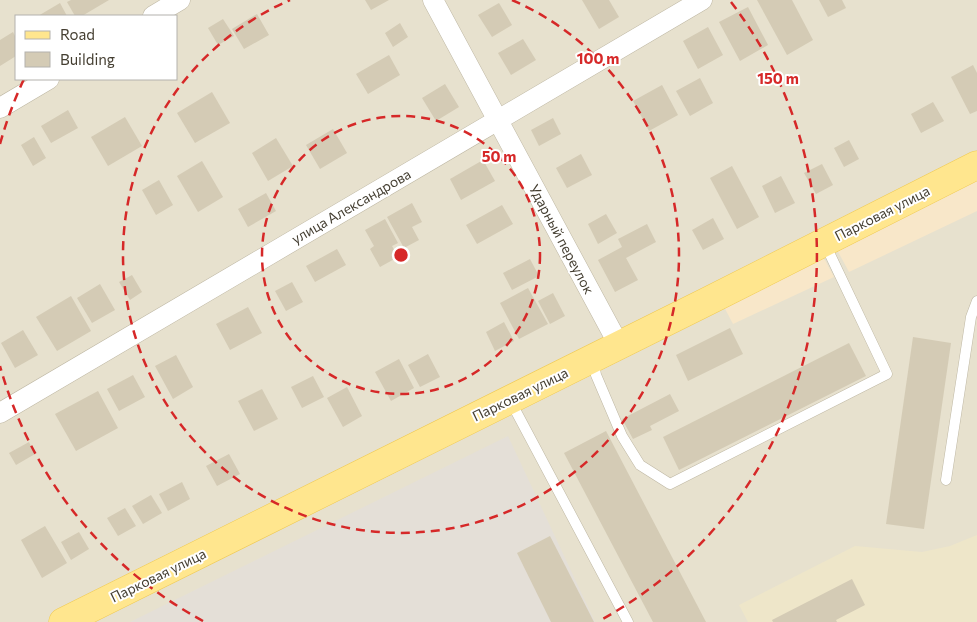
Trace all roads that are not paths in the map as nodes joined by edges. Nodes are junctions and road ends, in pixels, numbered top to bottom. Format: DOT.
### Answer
graph roads {
  1 [pos="180,0"];
  2 [pos="433,0"];
  3 [pos="702,0"];
  4 [pos="155,15"];
  5 [pos="47,80"];
  6 [pos="0,108"];
  7 [pos="498,120"];
  8 [pos="977,165"];
  9 [pos="824,242"];
  10 [pos="977,301"];
  11 [pos="619,345"];
  12 [pos="592,358"];
  13 [pos="510,399"];
  14 [pos="0,413"];
  15 [pos="946,480"];
  16 [pos="63,622"];
  17 [pos="628,622"];
  1 -- 4 [label="street"];
  2 -- 7 [label="street, Ударный переулок"];
  3 -- 7 [label="street, улица Александрова"];
  5 -- 6 [label="street"];
  7 -- 11 [label="street, Ударный переулок"];
  7 -- 14 [label="street, улица Александрова"];
  8 -- 9 [label="main road, Парковая улица"];
  9 -- 11 [label="main road, Парковая улица"];
  9 -- 12 [label="lane"];
  10 -- 15 [label="lane"];
  11 -- 12 [label="main road, Парковая улица"];
  12 -- 13 [label="main road, Парковая улица"];
  13 -- 16 [label="main road, Парковая улица"];
  13 -- 17 [label="lane"];
}
